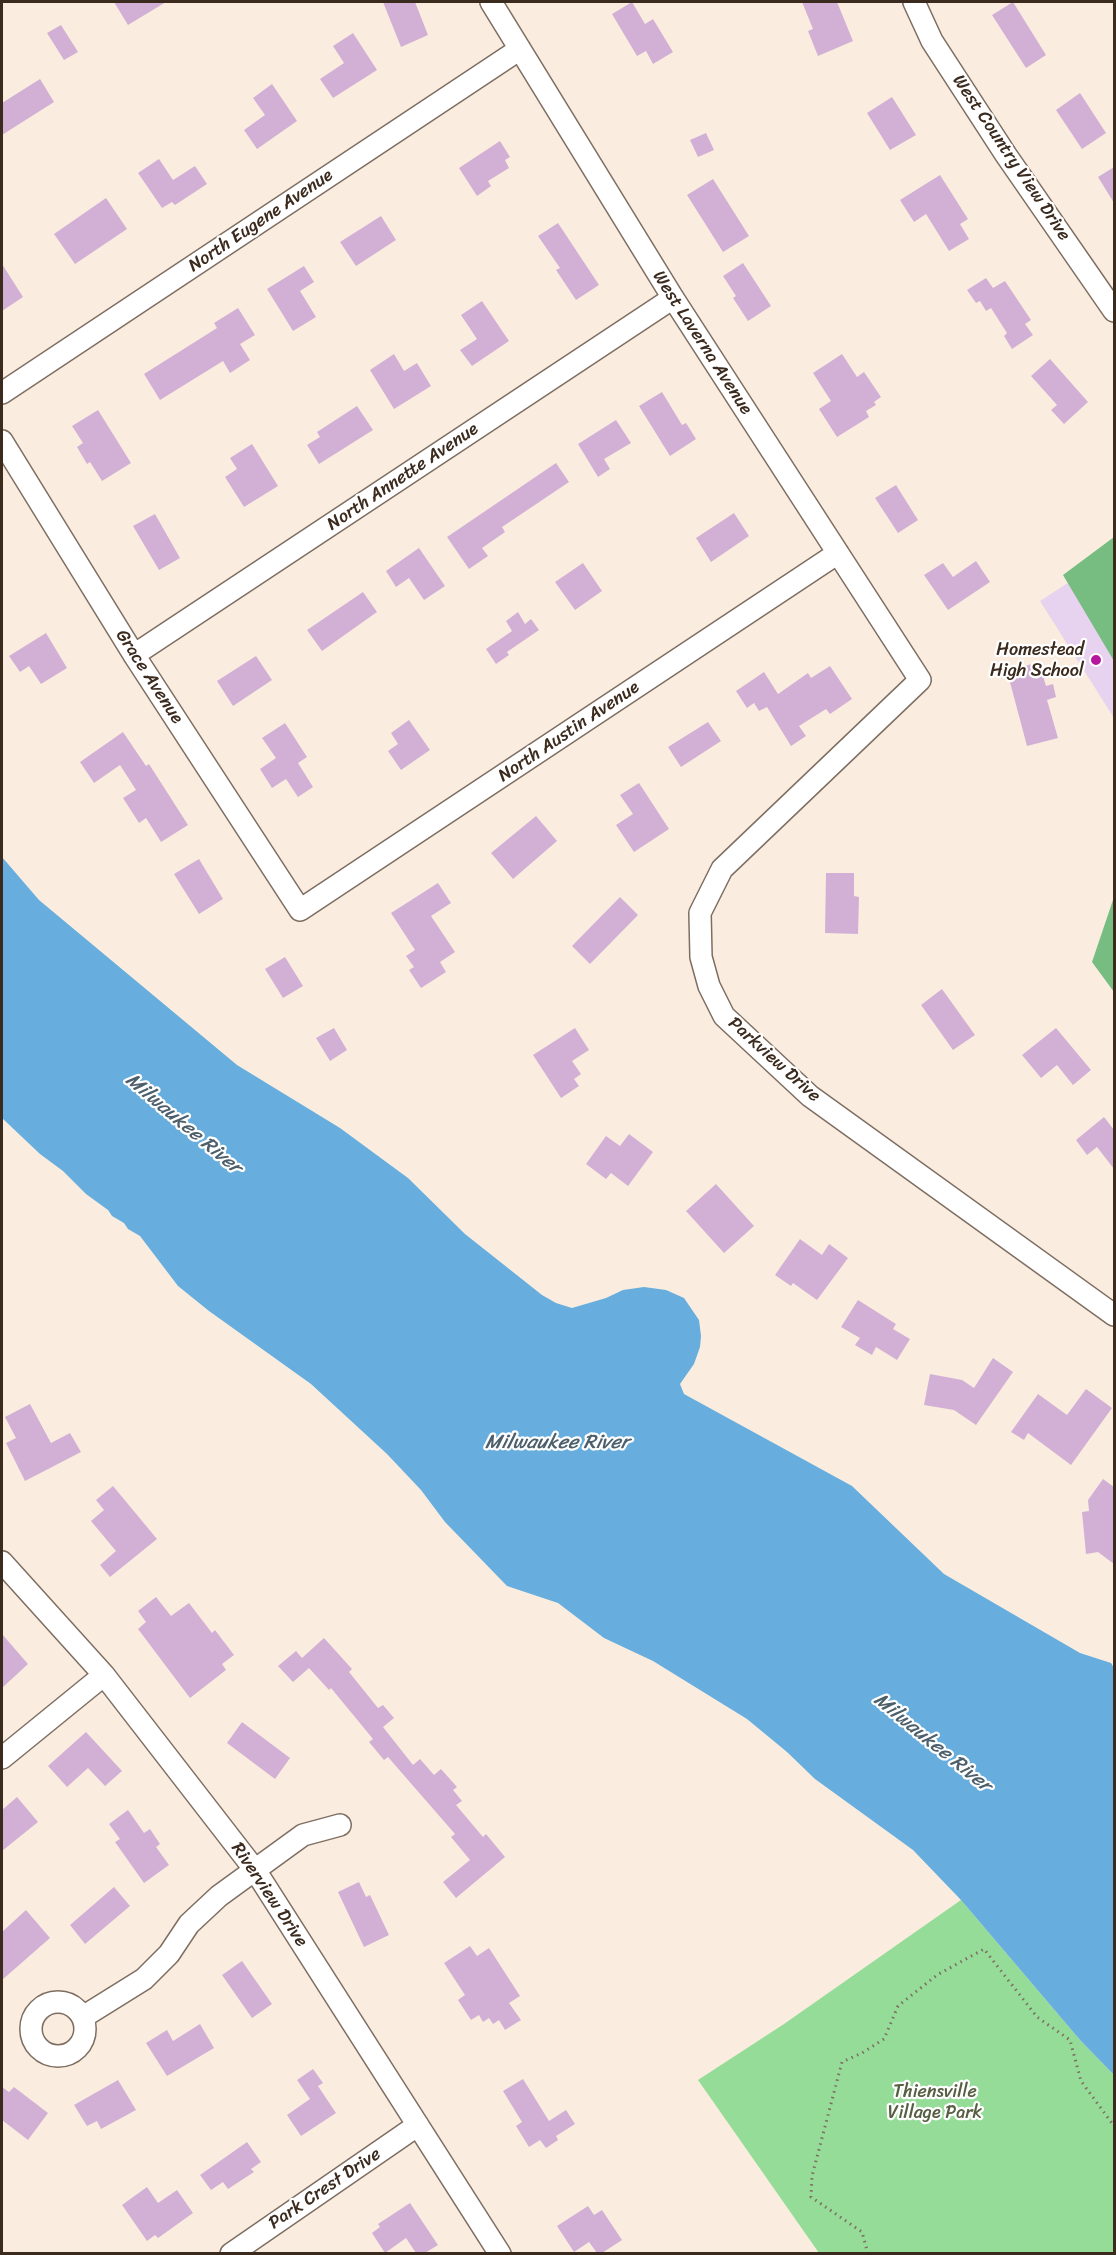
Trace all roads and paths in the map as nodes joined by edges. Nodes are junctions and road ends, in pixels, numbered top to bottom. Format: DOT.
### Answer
graph roads {
  1 [pos="491,2"];
  2 [pos="914,2"];
  3 [pos="520,49"];
  4 [pos="673,298"];
  5 [pos="1114,311"];
  6 [pos="2,393"];
  7 [pos="2,441"];
  8 [pos="838,553"];
  9 [pos="134,655"];
  10 [pos="920,680"];
  11 [pos="300,910"];
  12 [pos="1114,1315"];
  13 [pos="2,1562"];
  14 [pos="104,1675"];
  15 [pos="2,1758"];
  16 [pos="340,1825"];
  17 [pos="255,1870"];
  18 [pos="82,2017"];
  19 [pos="418,2125"];
  20 [pos="1114,2126"];
  21 [pos="231,2253"];
  22 [pos="500,2253"];
  23 [pos="868,2253"];
  1 -- 3 [label="street, West Laverna Avenue"];
  2 -- 5 [label="street, West Country View Drive"];
  3 -- 4 [label="street, West Laverna Avenue"];
  3 -- 6 [label="street, North Eugene Avenue"];
  4 -- 8 [label="street, West Laverna Avenue"];
  4 -- 9 [label="street, North Annette Avenue"];
  7 -- 9 [label="street, Grace Avenue"];
  8 -- 10 [label="street, West Laverna Avenue"];
  8 -- 11 [label="street, North Austin Avenue"];
  9 -- 11 [label="street, Grace Avenue"];
  10 -- 12 [label="street, Parkview Drive"];
  13 -- 14 [label="street, Riverview Drive"];
  14 -- 15 [label="street"];
  14 -- 17 [label="street, Riverview Drive"];
  16 -- 17 [label="street"];
  17 -- 18 [label="street"];
  17 -- 19 [label="street, Riverview Drive"];
  19 -- 21 [label="street, Park Crest Drive"];
  19 -- 22 [label="street, Riverview Drive"];
  20 -- 23 [label="path"];
}
